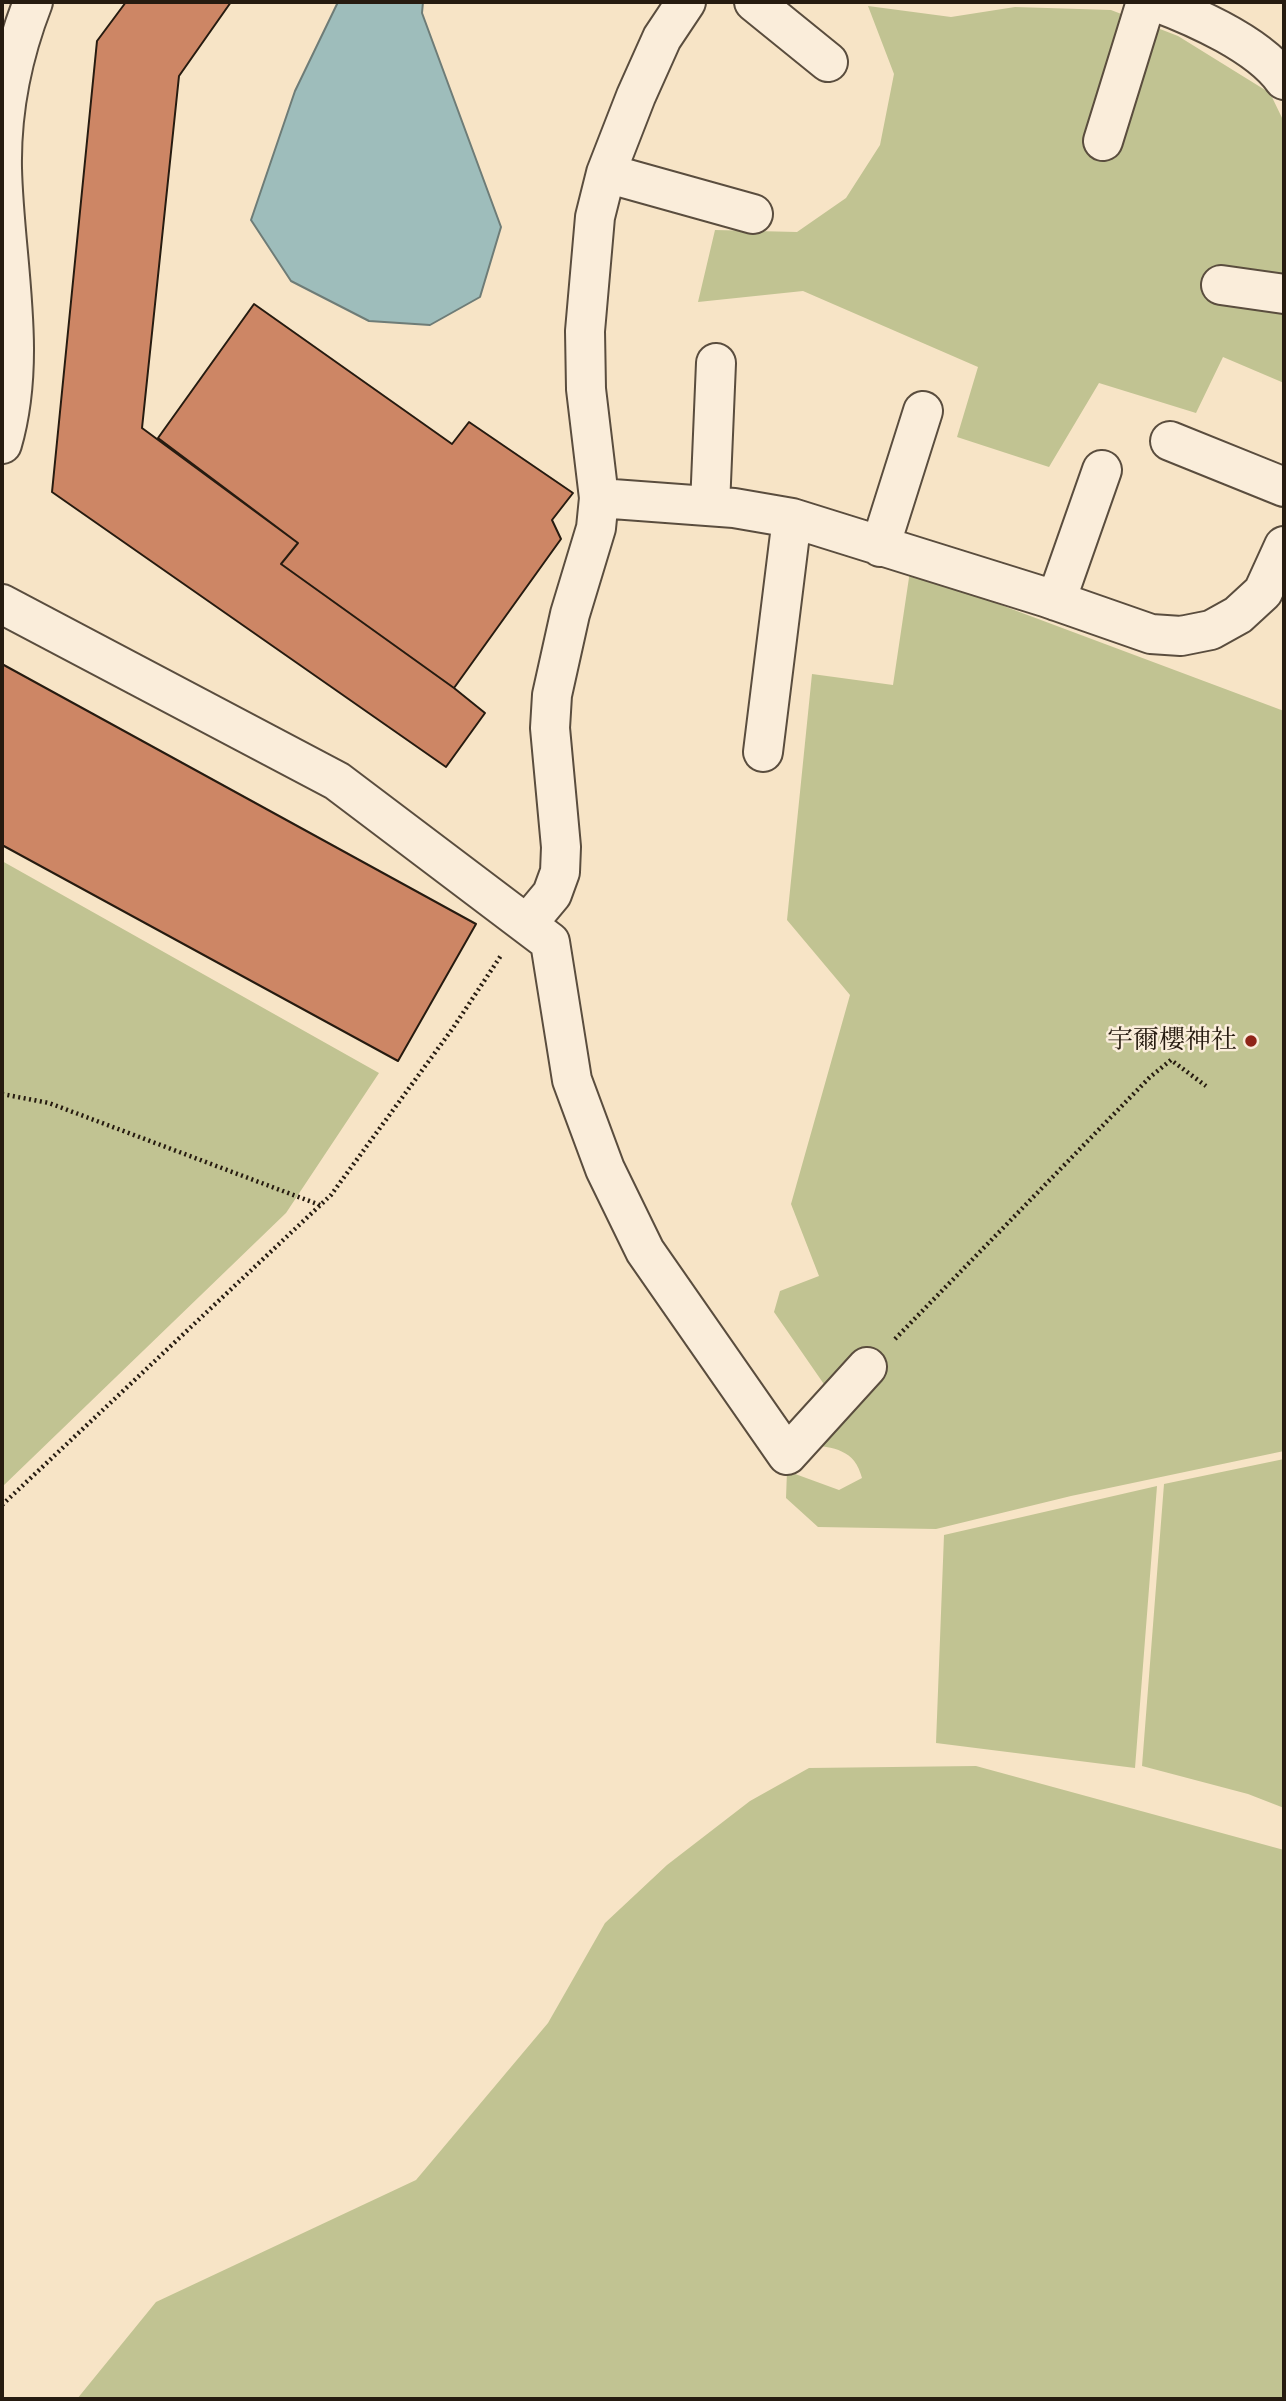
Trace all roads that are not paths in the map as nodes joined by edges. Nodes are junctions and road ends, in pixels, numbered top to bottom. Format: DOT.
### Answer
graph roads {
  1 [pos="33,2"];
  2 [pos="754,2"];
  3 [pos="1146,2"];
  4 [pos="1156,2"];
  5 [pos="674,6"];
  6 [pos="828,62"];
  7 [pos="1284,80"];
  8 [pos="1103,141"];
  9 [pos="606,173"];
  10 [pos="753,214"];
  11 [pos="1221,285"];
  12 [pos="1284,294"];
  13 [pos="716,363"];
  14 [pos="923,411"];
  15 [pos="1170,441"];
  16 [pos="2,444"];
  17 [pos="1102,470"];
  18 [pos="1284,487"];
  19 [pos="599,498"];
  20 [pos="710,506"];
  21 [pos="792,519"];
  22 [pos="1284,546"];
  23 [pos="880,547"];
  24 [pos="1274,600"];
  25 [pos="1056,601"];
  26 [pos="2,604"];
  27 [pos="763,752"];
  28 [pos="527,924"];
  29 [pos="867,1367"];
  1 -- 16 [label="street"];
  2 -- 6 [label="street"];
  3 -- 8 [label="street"];
  4 -- 7 [label="street"];
  5 -- 9 [label="street"];
  9 -- 10 [label="street"];
  9 -- 19 [label="street"];
  11 -- 12 [label="street"];
  13 -- 20 [label="street"];
  14 -- 23 [label="street"];
  15 -- 18 [label="street"];
  17 -- 25 [label="street"];
  19 -- 20 [label="street"];
  19 -- 28 [label="street"];
  20 -- 21 [label="street"];
  21 -- 23 [label="street"];
  21 -- 27 [label="street"];
  22 -- 24 [label="street"];
  23 -- 25 [label="street"];
  24 -- 25 [label="street"];
  26 -- 28 [label="street"];
  28 -- 29 [label="street"];
}
